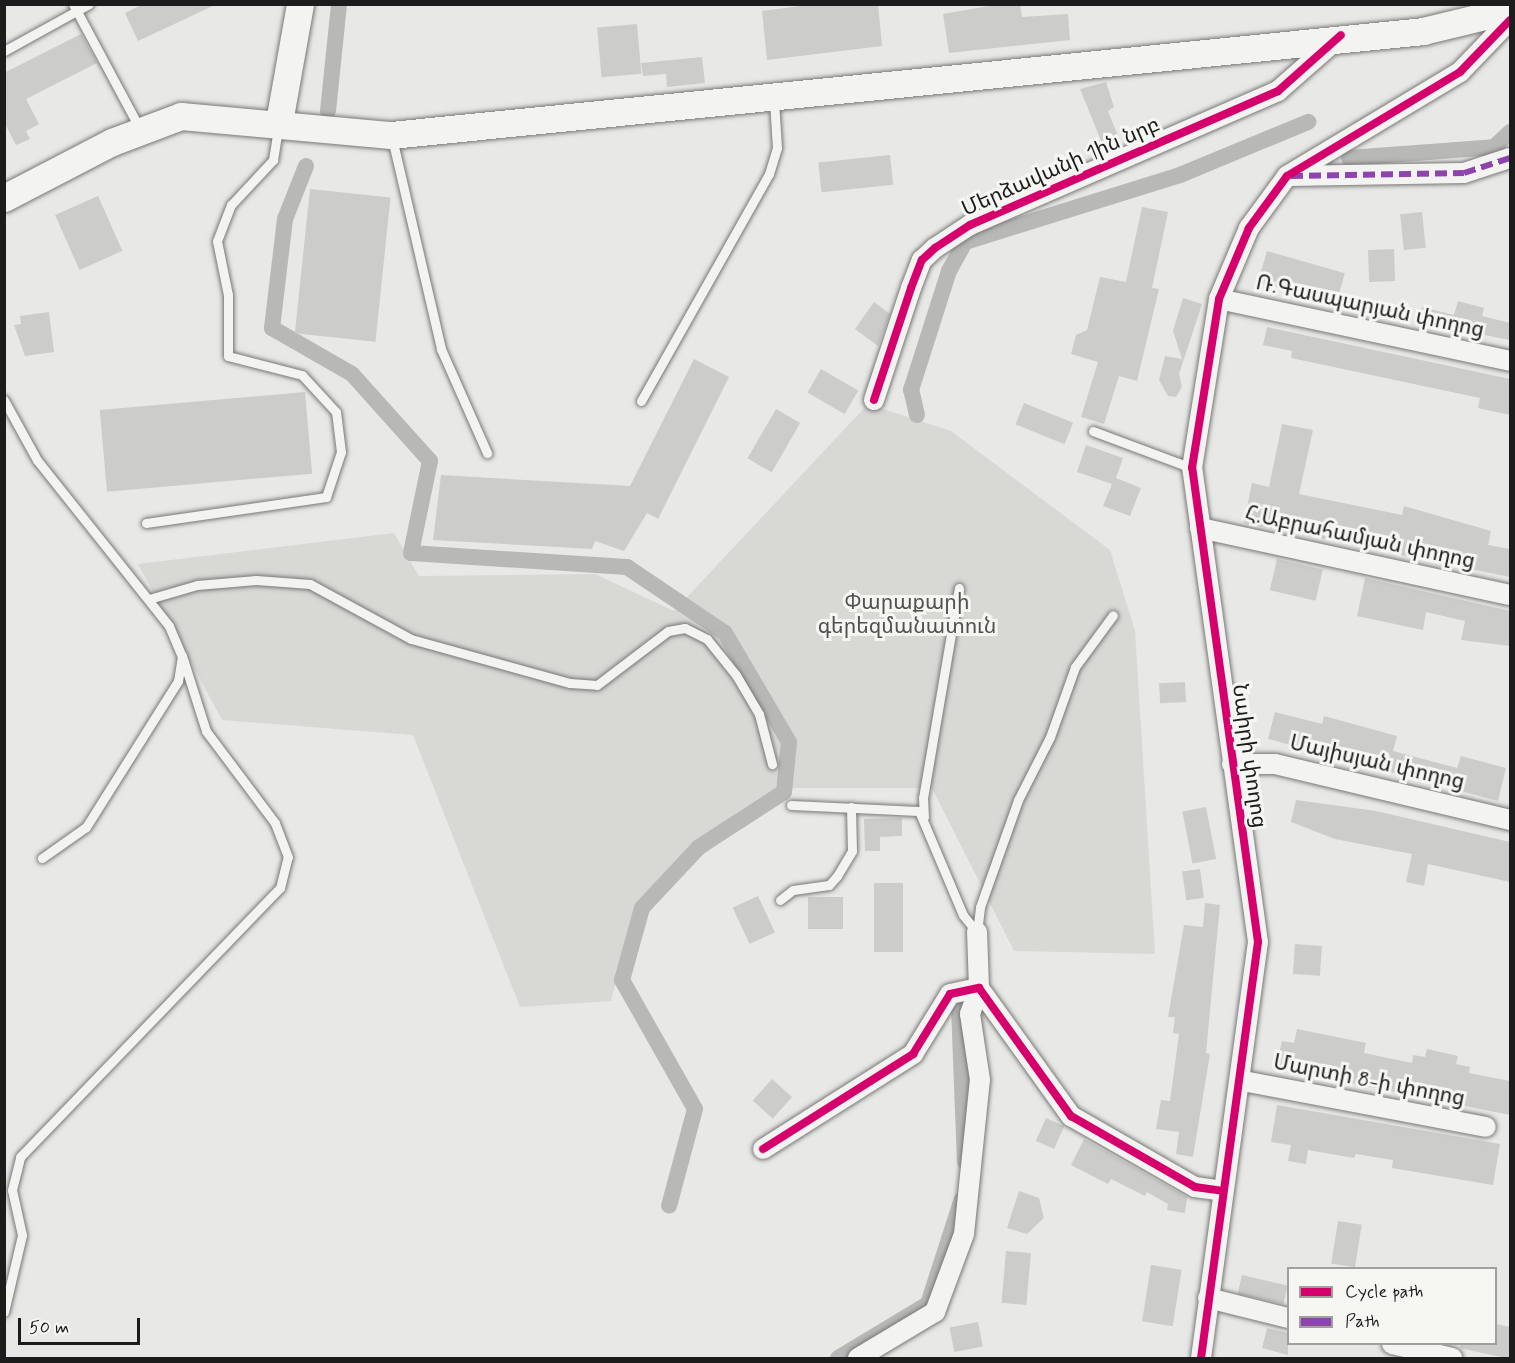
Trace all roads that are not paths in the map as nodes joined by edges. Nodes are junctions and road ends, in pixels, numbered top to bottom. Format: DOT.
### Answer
graph roads {
  1 [pos="89,4"];
  2 [pos="300,4"];
  3 [pos="75,8"];
  4 [pos="1510,10"];
  5 [pos="1510,20"];
  6 [pos="1341,35"];
  7 [pos="4,51"];
  8 [pos="774,94"];
  9 [pos="279,122"];
  10 [pos="141,131"];
  11 [pos="391,135"];
  12 [pos="1510,158"];
  13 [pos="1287,176"];
  14 [pos="4,198"];
  15 [pos="1219,299"];
  16 [pos="1510,361"];
  17 [pos="4,400"];
  18 [pos="874,400"];
  19 [pos="642,401"];
  20 [pos="1093,431"];
  21 [pos="487,453"];
  22 [pos="1192,468"];
  23 [pos="146,523"];
  24 [pos="1200,528"];
  25 [pos="959,588"];
  26 [pos="1510,595"];
  27 [pos="149,599"];
  28 [pos="1113,615"];
  29 [pos="182,656"];
  30 [pos="772,764"];
  31 [pos="1232,764"];
  32 [pos="791,805"];
  33 [pos="851,807"];
  34 [pos="924,817"];
  35 [pos="1510,820"];
  36 [pos="42,858"];
  37 [pos="780,900"];
  38 [pos="977,932"];
  39 [pos="980,988"];
  40 [pos="1243,1081"];
  41 [pos="1486,1127"];
  42 [pos="763,1149"];
  43 [pos="1223,1191"];
  44 [pos="1208,1298"];
  45 [pos="4,1312"];
  46 [pos="1287,1318"];
  47 [pos="1396,1345"];
  48 [pos="858,1359"];
  49 [pos="1201,1359"];
  50 [pos="1452,1359"];
  1 -- 3 [label="lane"];
  2 -- 9 [label="main road"];
  3 -- 7 [label="lane"];
  3 -- 10 [label="lane"];
  4 -- 6 [label="main road"];
  5 -- 13 [label="street"];
  6 -- 8 [label="main road"];
  6 -- 18 [label="street, Մերձավանի 1ին նրբ"];
  8 -- 11 [label="main road"];
  8 -- 19 [label="lane"];
  9 -- 10 [label="main road"];
  9 -- 11 [label="main road"];
  9 -- 23 [label="lane"];
  10 -- 14 [label="main road"];
  11 -- 21 [label="lane"];
  12 -- 13 [label="street"];
  13 -- 15 [label="street, Նաիրի փողոց"];
  15 -- 16 [label="street, Ռ.Գասպարյան փողոց"];
  15 -- 22 [label="street, Նաիրի փողոց"];
  17 -- 27 [label="lane"];
  20 -- 22 [label="lane"];
  22 -- 24 [label="street, Նաիրի փողոց"];
  24 -- 26 [label="street, Հ.Աբրահամյան փողոց"];
  24 -- 31 [label="street, Նաիրի փողոց"];
  25 -- 34 [label="lane"];
  27 -- 29 [label="lane"];
  27 -- 30 [label="lane"];
  28 -- 38 [label="lane"];
  29 -- 36 [label="lane"];
  29 -- 45 [label="lane"];
  31 -- 35 [label="street, Մայիսյան փողոց"];
  31 -- 40 [label="street, Նաիրի փողոց"];
  32 -- 33 [label="lane"];
  33 -- 34 [label="lane"];
  33 -- 37 [label="lane"];
  34 -- 38 [label="lane"];
  38 -- 39 [label="street"];
  39 -- 42 [label="street"];
  39 -- 43 [label="street"];
  39 -- 48 [label="street"];
  40 -- 41 [label="street, Մարտի 8-ի փողոց"];
  40 -- 43 [label="street, Նաիրի փողոց"];
  43 -- 44 [label="street, Նաիրի փողոց"];
  44 -- 46 [label="street"];
  44 -- 49 [label="street, Նաիրի փողոց"];
  47 -- 50 [label="street"];
}
